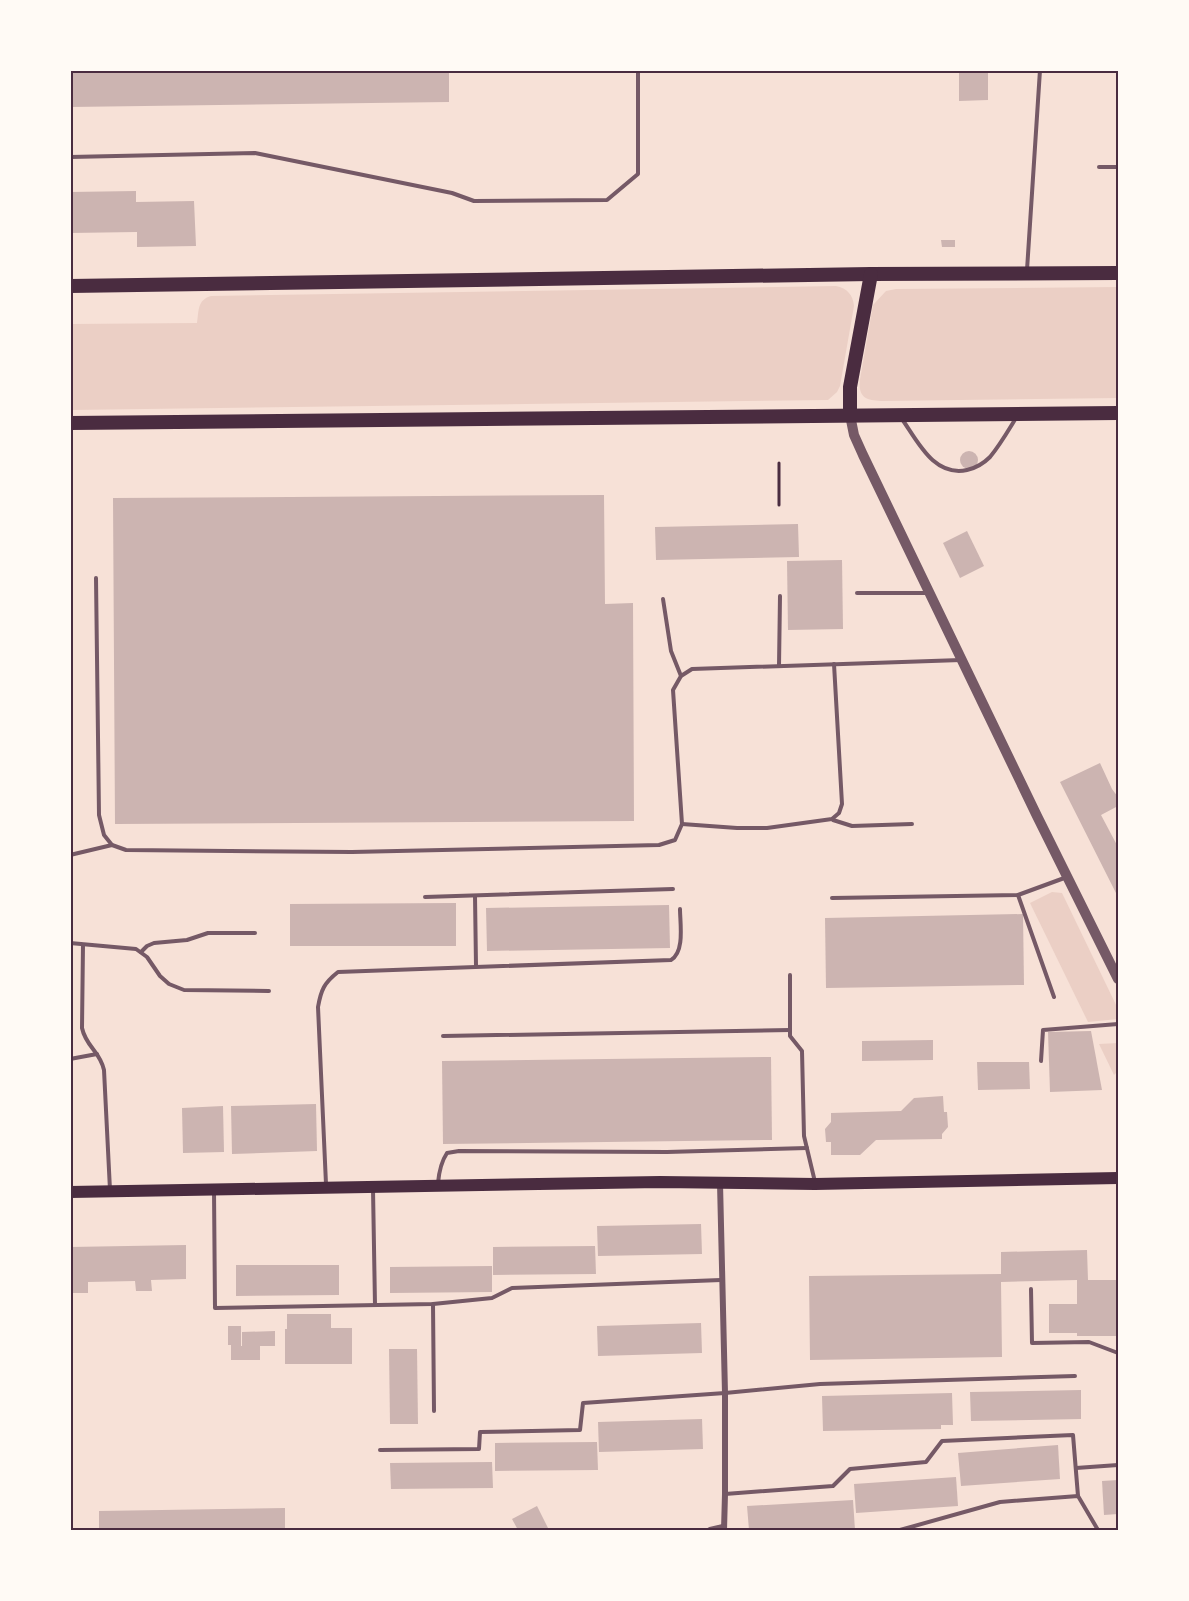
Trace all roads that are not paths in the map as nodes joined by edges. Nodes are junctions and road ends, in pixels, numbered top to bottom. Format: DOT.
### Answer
graph roads {
  1 [pos="638,70"];
  2 [pos="1040,70"];
  3 [pos="70,157"];
  4 [pos="1099,167"];
  5 [pos="1119,167"];
  6 [pos="1027,273"];
  7 [pos="1119,273"];
  8 [pos="871,274"];
  9 [pos="70,286"];
  10 [pos="1119,413"];
  11 [pos="1019,414"];
  12 [pos="850,416"];
  13 [pos="900,416"];
  14 [pos="70,423"];
  15 [pos="96,578"];
  16 [pos="857,593"];
  17 [pos="929,593"];
  18 [pos="780,596"];
  19 [pos="663,599"];
  20 [pos="962,660"];
  21 [pos="834,664"];
  22 [pos="779,666"];
  23 [pos="681,676"];
  24 [pos="832,819"];
  25 [pos="682,824"];
  26 [pos="912,824"];
  27 [pos="112,845"];
  28 [pos="70,855"];
  29 [pos="1068,876"];
  30 [pos="673,889"];
  31 [pos="1018,895"];
  32 [pos="475,896"];
  33 [pos="425,897"];
  34 [pos="832,898"];
  35 [pos="680,909"];
  36 [pos="255,933"];
  37 [pos="70,943"];
  38 [pos="83,945"];
  39 [pos="141,952"];
  40 [pos="476,966"];
  41 [pos="790,975"];
  42 [pos="1119,979"];
  43 [pos="269,992"];
  44 [pos="1054,997"];
  45 [pos="1119,1024"];
  46 [pos="790,1030"];
  47 [pos="442,1036"];
  48 [pos="98,1054"];
  49 [pos="70,1059"];
  50 [pos="1041,1061"];
  51 [pos="807,1148"];
  52 [pos="1119,1178"];
  53 [pos="720,1182"];
  54 [pos="815,1184"];
  55 [pos="438,1186"];
  56 [pos="373,1187"];
  57 [pos="326,1188"];
  58 [pos="214,1189"];
  59 [pos="110,1191"];
  60 [pos="70,1192"];
  61 [pos="721,1280"];
  62 [pos="1031,1289"];
  63 [pos="433,1304"];
  64 [pos="375,1305"];
  65 [pos="1119,1353"];
  66 [pos="1075,1376"];
  67 [pos="724,1393"];
  68 [pos="434,1411"];
  69 [pos="380,1450"];
  70 [pos="1119,1465"];
  71 [pos="1076,1468"];
  72 [pos="725,1494"];
  73 [pos="1078,1496"];
  74 [pos="724,1529"];
  75 [pos="710,1530"];
  76 [pos="900,1530"];
  77 [pos="1098,1530"];
  1 -- 3 [label="lane"];
  2 -- 6 [label="lane"];
  4 -- 5 [label="lane"];
  6 -- 7 [label="main road"];
  6 -- 8 [label="main road"];
  8 -- 9 [label="main road"];
  8 -- 12 [label="main road"];
  10 -- 11 [label="main road"];
  11 -- 13 [label="main road"];
  11 -- 13 [label="lane"];
  12 -- 13 [label="main road"];
  12 -- 14 [label="main road"];
  12 -- 17 [label="street"];
  15 -- 27 [label="lane"];
  16 -- 17 [label="lane"];
  17 -- 20 [label="street"];
  18 -- 22 [label="lane"];
  19 -- 23 [label="lane"];
  20 -- 21 [label="lane"];
  20 -- 29 [label="street"];
  21 -- 22 [label="lane"];
  21 -- 24 [label="lane"];
  22 -- 23 [label="lane"];
  23 -- 25 [label="lane"];
  24 -- 25 [label="lane"];
  24 -- 26 [label="lane"];
  25 -- 27 [label="lane"];
  27 -- 28 [label="lane"];
  29 -- 31 [label="lane"];
  29 -- 42 [label="street"];
  30 -- 32 [label="lane"];
  31 -- 34 [label="lane"];
  31 -- 44 [label="lane"];
  32 -- 33 [label="lane"];
  32 -- 40 [label="lane"];
  35 -- 40 [label="lane"];
  36 -- 39 [label="lane"];
  37 -- 38 [label="lane"];
  38 -- 39 [label="lane"];
  38 -- 48 [label="lane"];
  39 -- 43 [label="lane"];
  40 -- 57 [label="lane"];
  41 -- 46 [label="lane"];
  45 -- 50 [label="lane"];
  46 -- 47 [label="lane"];
  46 -- 51 [label="lane"];
  48 -- 49 [label="lane"];
  48 -- 59 [label="lane"];
  51 -- 54 [label="lane"];
  51 -- 55 [label="lane"];
  52 -- 54 [label="main road"];
  53 -- 54 [label="main road"];
  53 -- 55 [label="main road"];
  53 -- 61 [label="street"];
  55 -- 56 [label="main road"];
  56 -- 57 [label="main road"];
  56 -- 64 [label="lane"];
  57 -- 58 [label="main road"];
  58 -- 59 [label="main road"];
  58 -- 64 [label="lane"];
  59 -- 60 [label="main road"];
  61 -- 63 [label="lane"];
  61 -- 67 [label="street"];
  62 -- 65 [label="lane"];
  63 -- 64 [label="lane"];
  63 -- 68 [label="lane"];
  66 -- 67 [label="lane"];
  67 -- 69 [label="lane"];
  67 -- 72 [label="street"];
  70 -- 71 [label="lane"];
  71 -- 72 [label="lane"];
  71 -- 73 [label="lane"];
  72 -- 74 [label="street"];
  73 -- 76 [label="lane"];
  73 -- 77 [label="lane"];
  74 -- 75 [label="street"];
}
